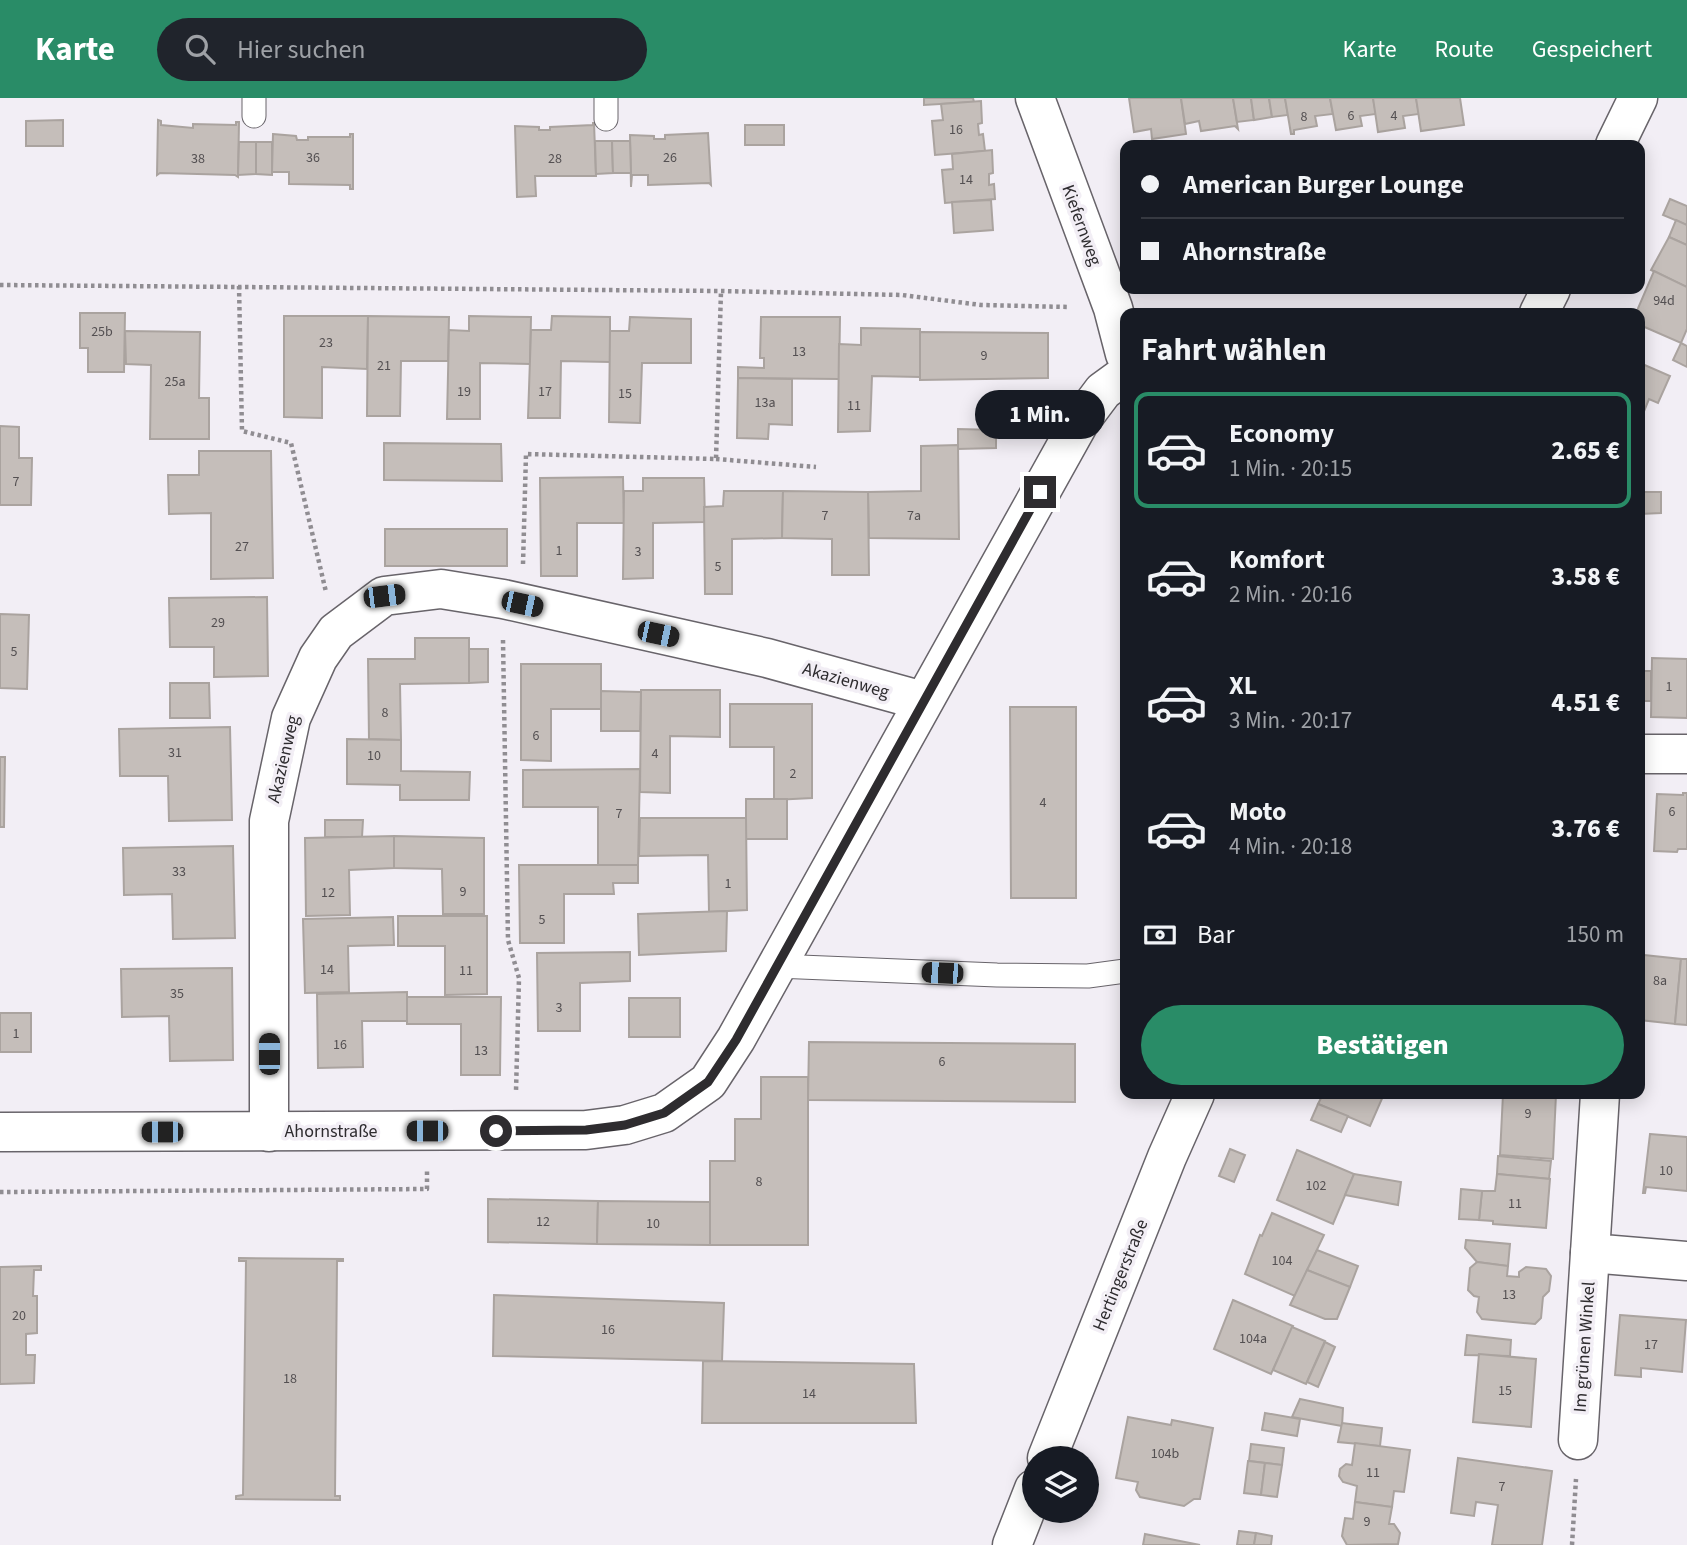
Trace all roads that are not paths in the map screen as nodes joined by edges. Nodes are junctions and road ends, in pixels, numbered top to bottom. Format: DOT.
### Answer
graph roads {
  1 [pos="1035,98"];
  2 [pos="1638,98"];
  3 [pos="1617,140"];
  4 [pos="1120,335"];
  5 [pos="1120,379"];
  6 [pos="923,701"];
  7 [pos="1645,754"];
  8 [pos="1687,754"];
  9 [pos="776,966"];
  10 [pos="1120,972"];
  11 [pos="1193,1099"];
  12 [pos="1600,1099"];
  13 [pos="0,1132"];
  14 [pos="269,1132"];
  15 [pos="1590,1253"];
  16 [pos="1687,1261"];
  17 [pos="1578,1440"];
  18 [pos="1052,1446"];
  19 [pos="1022,1520"];
  20 [pos="1012,1545"];
  1 -- 4 [label="street, Kiefernweg"];
  2 -- 3 [label="street"];
  5 -- 6 [label="street, Ahornstraße"];
  6 -- 9 [label="street, Ahornstraße"];
  6 -- 14 [label="street, Akazienweg"];
  7 -- 8 [label="street"];
  9 -- 10 [label="lane"];
  9 -- 14 [label="street, Ahornstraße"];
  11 -- 18 [label="street, Hertingerstraße"];
  12 -- 15 [label="street, Im grünen Winkel"];
  13 -- 14 [label="street, Ahornstraße"];
  15 -- 16 [label="street"];
  15 -- 17 [label="street, Im grünen Winkel"];
  19 -- 20 [label="street"];
}
